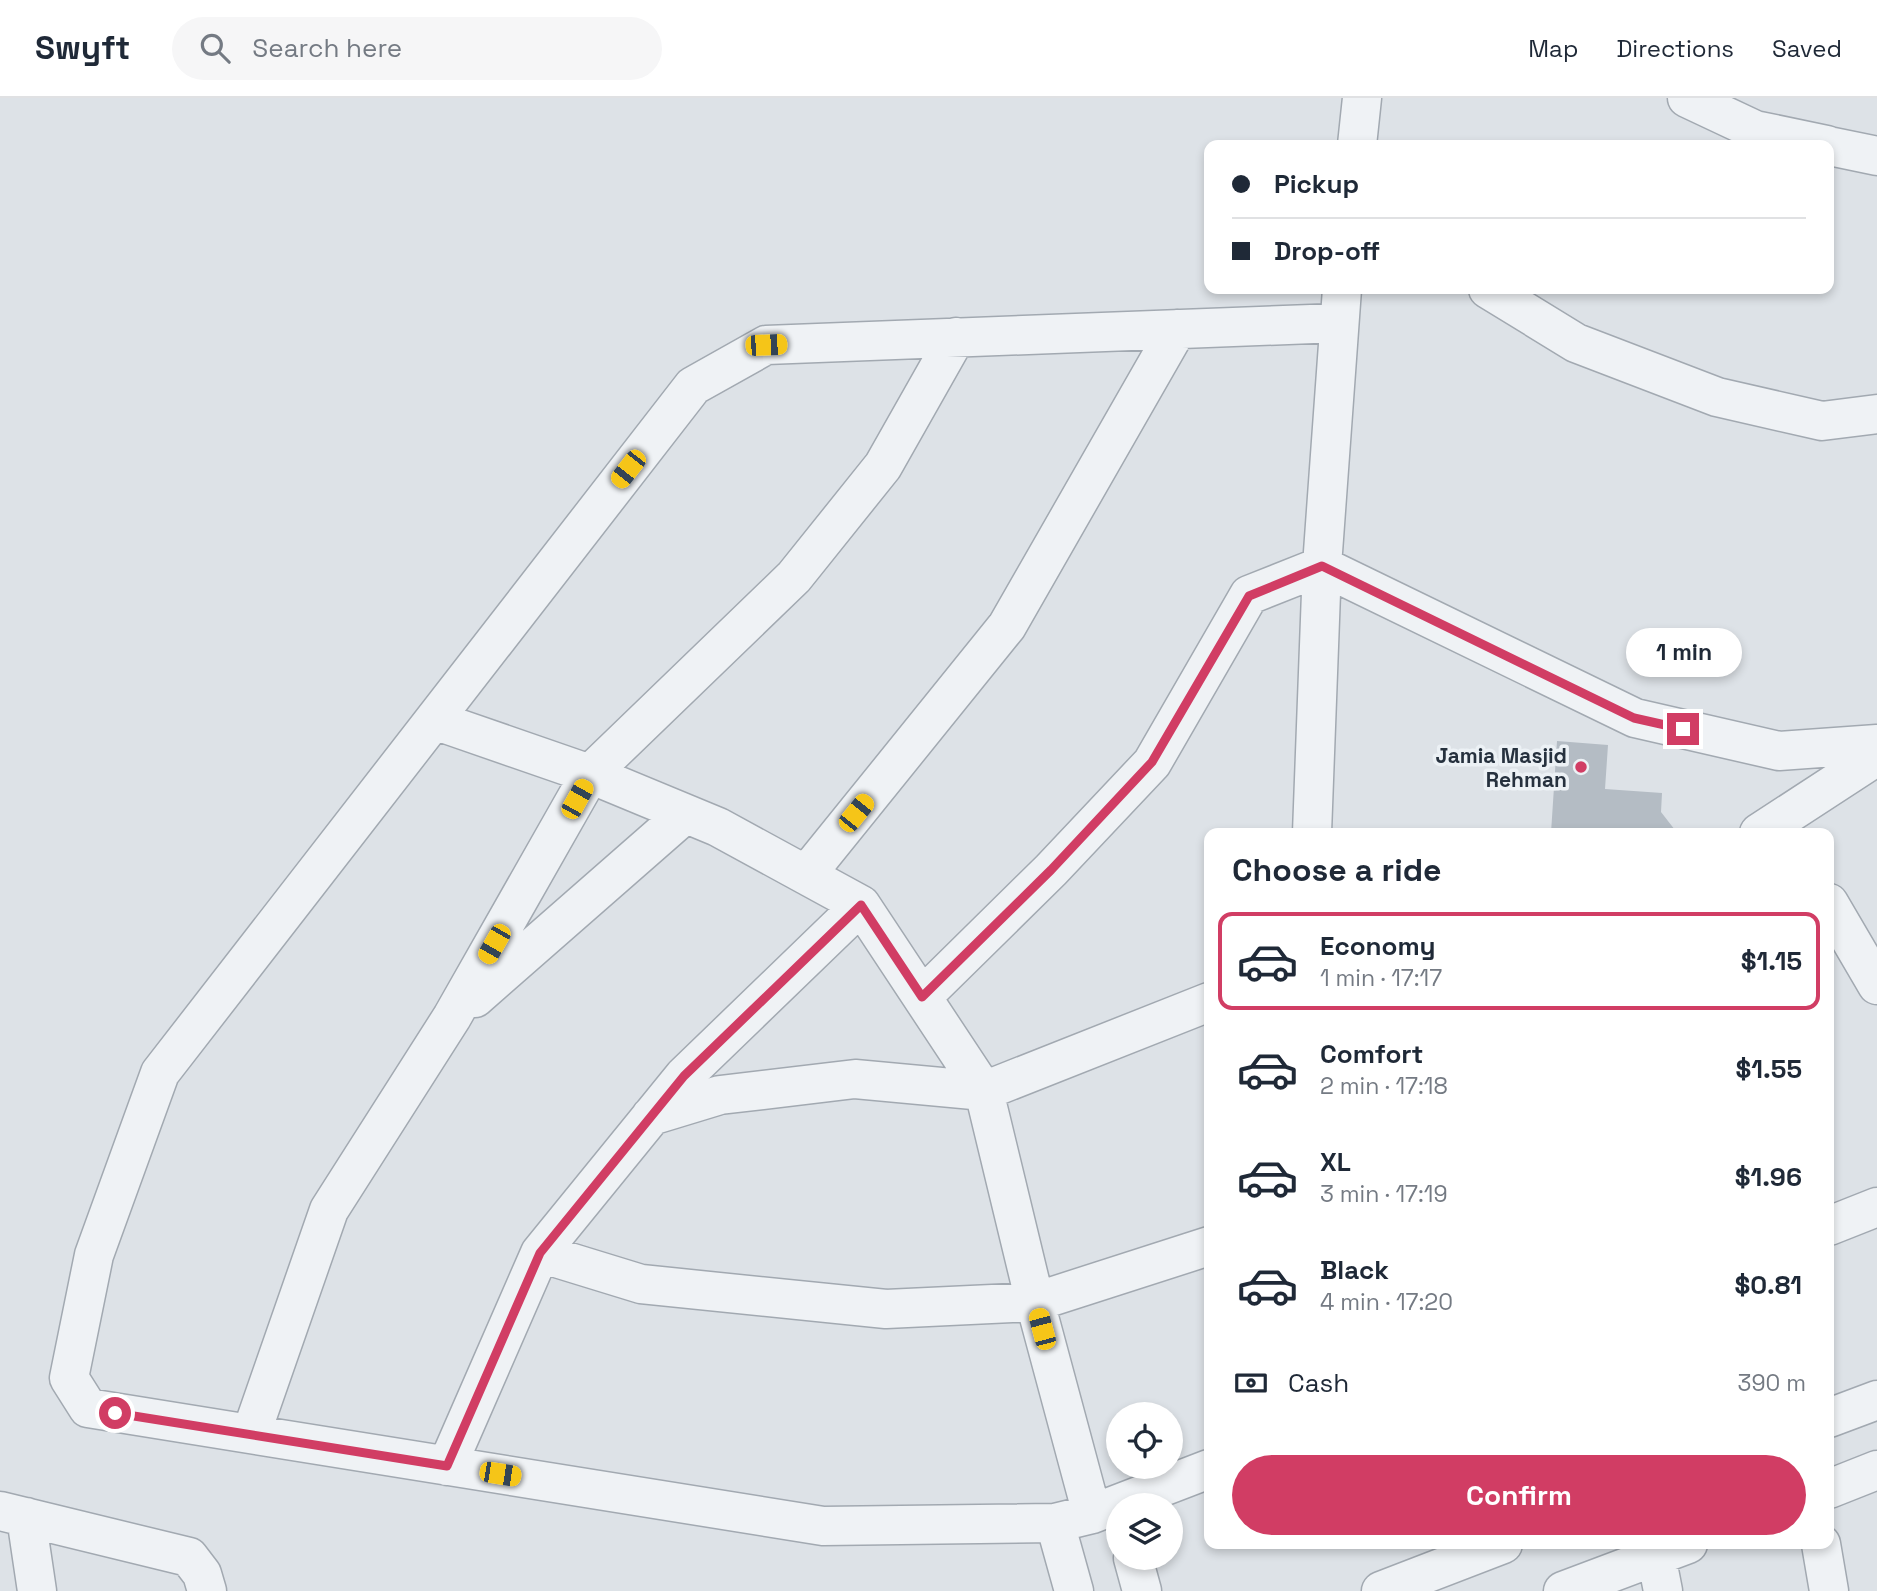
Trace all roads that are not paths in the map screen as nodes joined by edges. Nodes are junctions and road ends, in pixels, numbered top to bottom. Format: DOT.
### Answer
graph roads {
  1 [pos="1362,98"];
  2 [pos="1687,98"];
  3 [pos="1358,140"];
  4 [pos="1801,140"];
  5 [pos="1834,147"];
  6 [pos="1877,156"];
  7 [pos="1496,294"];
  8 [pos="1340,306"];
  9 [pos="1177,329"];
  10 [pos="956,337"];
  11 [pos="1877,414"];
  12 [pos="1322,566"];
  13 [pos="434,720"];
  14 [pos="1877,744"];
  15 [pos="1877,756"];
  16 [pos="590,774"];
  17 [pos="685,814"];
  18 [pos="1312,828"];
  19 [pos="1776,828"];
  20 [pos="806,875"];
  21 [pos="861,905"];
  22 [pos="1834,911"];
  23 [pos="1877,985"];
  24 [pos="922,997"];
  25 [pos="1204,1004"];
  26 [pos="452,1017"];
  27 [pos="984,1091"];
  28 [pos="652,1116"];
  29 [pos="1877,1207"];
  30 [pos="1834,1224"];
  31 [pos="1204,1248"];
  32 [pos="540,1253"];
  33 [pos="1035,1302"];
  34 [pos="1877,1400"];
  35 [pos="1834,1416"];
  36 [pos="251,1434"];
  37 [pos="447,1466"];
  38 [pos="1877,1469"];
  39 [pos="1204,1471"];
  40 [pos="1834,1487"];
  41 [pos="1149,1493"];
  42 [pos="1106,1494"];
  43 [pos="1106,1509"];
  44 [pos="13,1514"];
  45 [pos="1055,1523"];
  46 [pos="1490,1549"];
  47 [pos="1822,1549"];
  48 [pos="1676,1555"];
  49 [pos="1136,1570"];
  50 [pos="37,1591"];
  51 [pos="207,1591"];
  52 [pos="1074,1591"];
  53 [pos="1142,1591"];
  54 [pos="1381,1591"];
  55 [pos="1563,1591"];
  56 [pos="1829,1591"];
  1 -- 3 [label="street"];
  2 -- 4 [label="street"];
  5 -- 6 [label="street"];
  7 -- 11 [label="street"];
  8 -- 9 [label="street"];
  8 -- 12 [label="street"];
  9 -- 10 [label="street"];
  9 -- 20 [label="street"];
  10 -- 13 [label="street"];
  10 -- 16 [label="street"];
  12 -- 14 [label="street"];
  12 -- 18 [label="street"];
  12 -- 24 [label="street"];
  13 -- 16 [label="street"];
  13 -- 36 [label="street"];
  15 -- 19 [label="street"];
  16 -- 17 [label="street"];
  16 -- 26 [label="street"];
  17 -- 20 [label="street"];
  17 -- 26 [label="street"];
  20 -- 21 [label="street"];
  21 -- 24 [label="street"];
  21 -- 28 [label="street"];
  22 -- 23 [label="street"];
  24 -- 27 [label="street"];
  25 -- 27 [label="street"];
  26 -- 36 [label="street"];
  27 -- 28 [label="street"];
  27 -- 33 [label="street"];
  28 -- 32 [label="street"];
  29 -- 30 [label="street"];
  31 -- 33 [label="street"];
  32 -- 33 [label="street"];
  32 -- 37 [label="street"];
  33 -- 42 [label="street"];
  34 -- 35 [label="street"];
  36 -- 37 [label="street"];
  37 -- 45 [label="street"];
  38 -- 40 [label="street"];
  39 -- 41 [label="street"];
  43 -- 45 [label="street"];
  44 -- 50 [label="street"];
  44 -- 51 [label="street"];
  45 -- 52 [label="street"];
  46 -- 54 [label="street"];
  47 -- 56 [label="street"];
  48 -- 55 [label="street"];
  49 -- 53 [label="street"];
}
